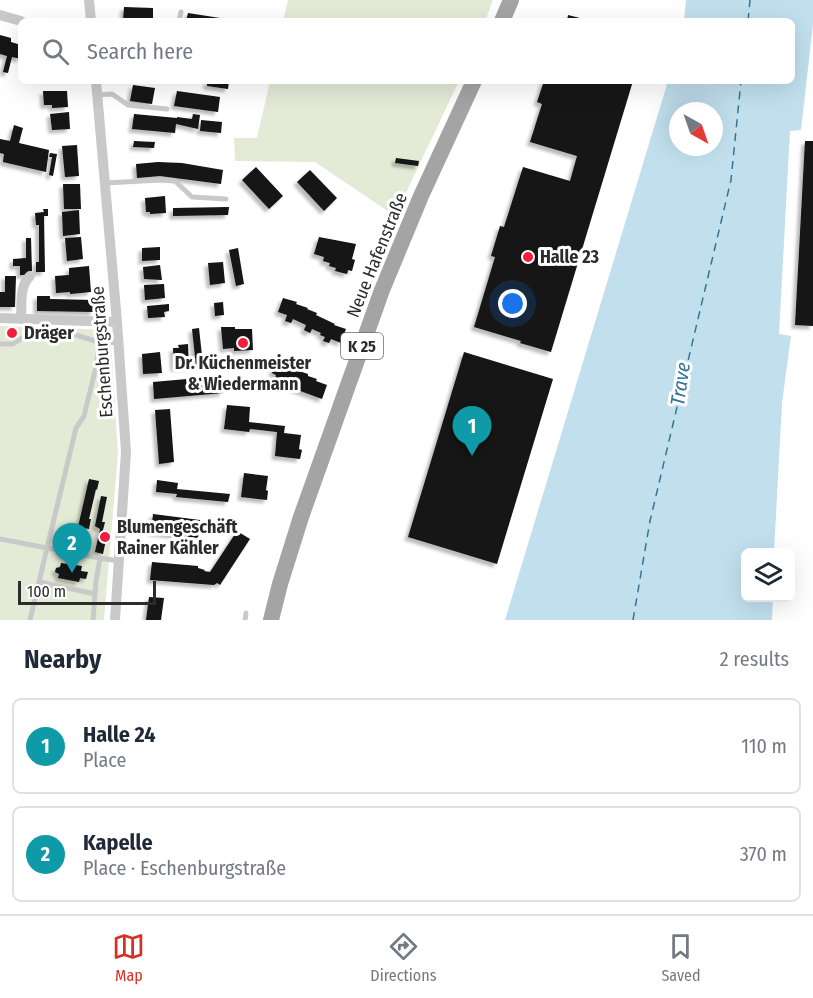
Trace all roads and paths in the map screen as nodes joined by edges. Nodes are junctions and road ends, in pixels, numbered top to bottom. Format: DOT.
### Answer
graph roads {
  1 [pos="89,0"];
  2 [pos="181,12"];
  3 [pos="0,15"];
  4 [pos="91,18"];
  5 [pos="180,18"];
  6 [pos="18,20"];
  7 [pos="96,84"];
  8 [pos="473,84"];
  9 [pos="97,95"];
  10 [pos="167,109"];
  11 [pos="105,183"];
  12 [pos="226,199"];
  13 [pos="30,276"];
  14 [pos="0,318"];
  15 [pos="21,319"];
  16 [pos="117,322"];
  17 [pos="98,342"];
  18 [pos="119,343"];
  19 [pos="0,344"];
  20 [pos="0,539"];
  21 [pos="47,548"];
  22 [pos="100,558"];
  23 [pos="119,561"];
  24 [pos="39,582"];
  25 [pos="95,594"];
  26 [pos="246,613"];
  27 [pos="30,620"];
  28 [pos="93,620"];
  29 [pos="115,620"];
  30 [pos="245,620"];
  31 [pos="271,620"];
  1 -- 4 [label="street"];
  2 -- 5 [label="lane"];
  3 -- 6 [label="street"];
  7 -- 9 [label="street, Eschenburgstraße"];
  8 -- 31 [label="main road, Neue Hafenstraße / K 25"];
  9 -- 10 [label="lane"];
  9 -- 11 [label="street, Eschenburgstraße"];
  11 -- 12 [label="lane"];
  11 -- 16 [label="street, Eschenburgstraße"];
  13 -- 15 [label="street"];
  14 -- 15 [label="street"];
  15 -- 16 [label="street"];
  16 -- 18 [label="street, Eschenburgstraße"];
  17 -- 18 [label="lane"];
  17 -- 19 [label="lane"];
  17 -- 21 [label="lane"];
  18 -- 23 [label="street, Eschenburgstraße"];
  20 -- 21 [label="lane"];
  21 -- 22 [label="lane"];
  21 -- 24 [label="lane"];
  22 -- 23 [label="lane"];
  22 -- 25 [label="lane"];
  23 -- 29 [label="street, Eschenburgstraße"];
  24 -- 25 [label="lane"];
  24 -- 27 [label="lane"];
  25 -- 28 [label="lane"];
  26 -- 30 [label="lane"];
}
